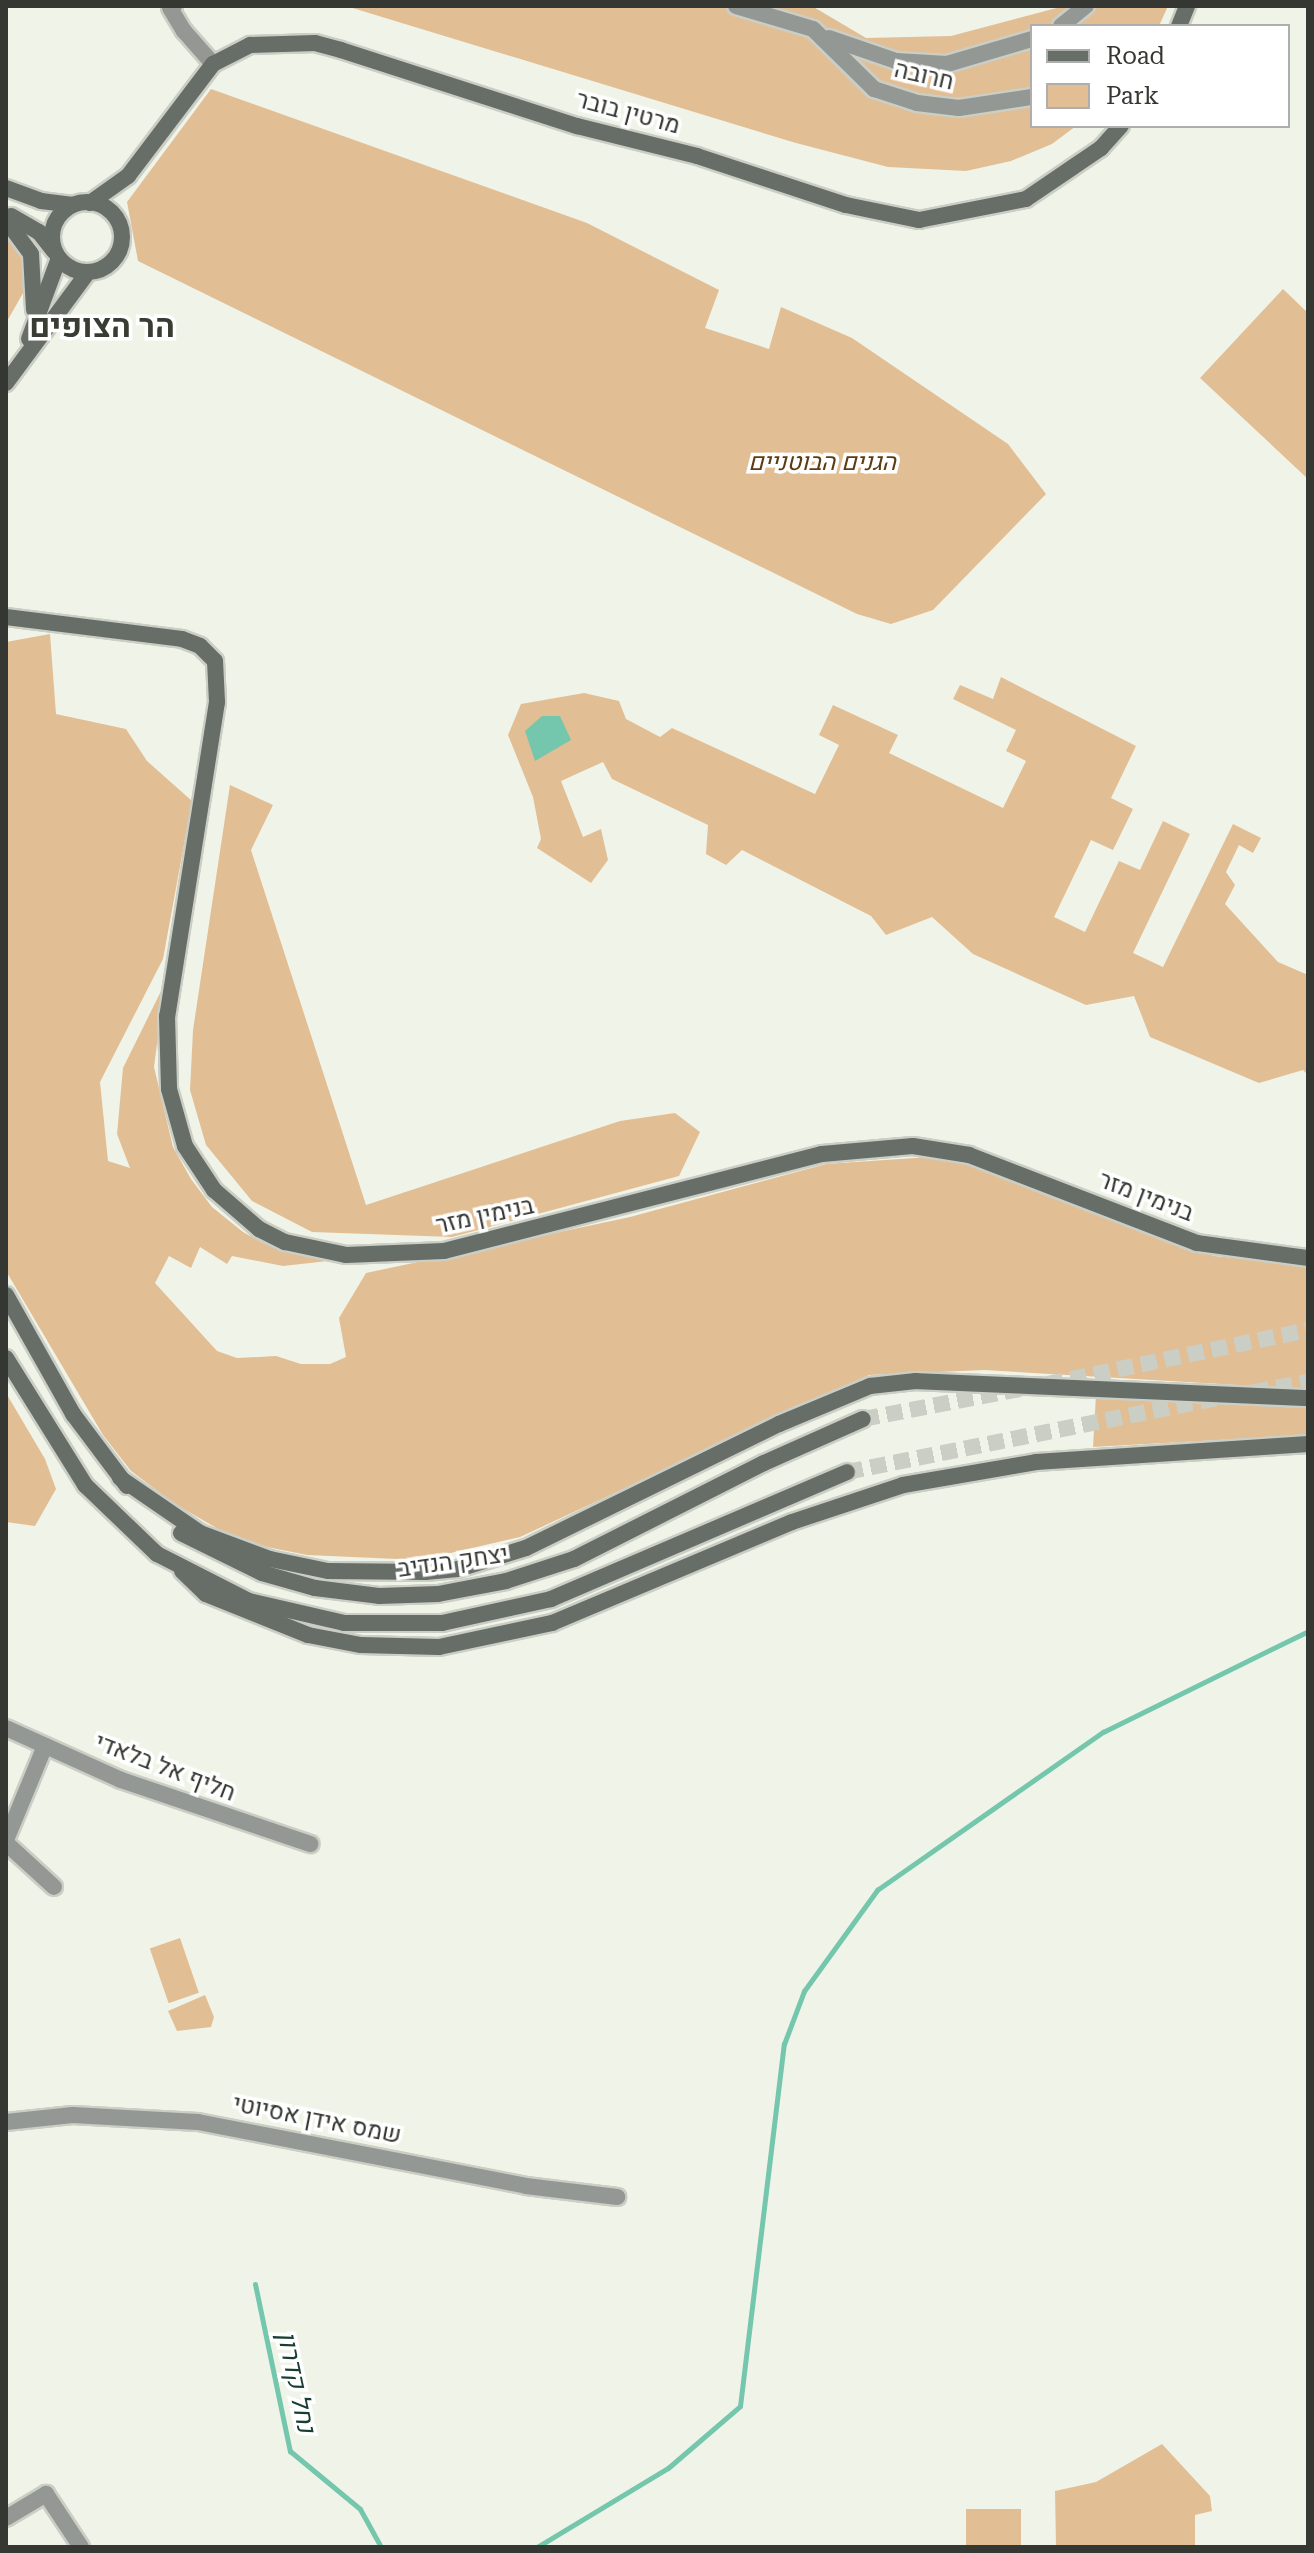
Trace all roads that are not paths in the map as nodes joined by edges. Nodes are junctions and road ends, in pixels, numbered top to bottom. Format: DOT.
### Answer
graph roads {
  1 [pos="174,6"];
  2 [pos="736,6"];
  3 [pos="1086,6"];
  4 [pos="1064,24"];
  5 [pos="813,29"];
  6 [pos="1030,40"];
  7 [pos="213,64"];
  8 [pos="1030,97"];
  9 [pos="1119,128"];
  10 [pos="146,155"];
  11 [pos="6,188"];
  12 [pos="82,204"];
  13 [pos="115,215"];
  14 [pos="6,217"];
  15 [pos="57,255"];
  16 [pos="88,272"];
  17 [pos="33,331"];
  18 [pos="8,379"];
  19 [pos="6,617"];
  20 [pos="1308,1258"];
  21 [pos="6,1295"];
  22 [pos="6,1358"];
  23 [pos="1308,1398"];
  24 [pos="863,1419"];
  25 [pos="1308,1444"];
  26 [pos="847,1472"];
  27 [pos="120,1478"];
  28 [pos="182,1571"];
  29 [pos="6,1728"];
  30 [pos="45,1746"];
  31 [pos="6,1842"];
  32 [pos="310,1844"];
  33 [pos="54,1887"];
  34 [pos="6,2122"];
  35 [pos="617,2197"];
  36 [pos="6,2518"];
  37 [pos="81,2547"];
  1 -- 7 [label="street"];
  2 -- 5 [label="street, חרובה"];
  3 -- 4 [label="street"];
  5 -- 6 [label="street"];
  5 -- 8 [label="street, חרובה"];
  7 -- 9 [label="main road, מרטין בובר"];
  7 -- 10 [label="main road, מרטין בובר"];
  10 -- 12 [label="main road, מרטין בובר"];
  10 -- 13 [label="main road, מרטין בובר"];
  11 -- 12 [label="main road"];
  12 -- 13 [label="main road"];
  12 -- 15 [label="main road"];
  13 -- 16 [label="main road"];
  14 -- 15 [label="main road"];
  14 -- 17 [label="main road"];
  15 -- 16 [label="main road"];
  15 -- 17 [label="main road"];
  16 -- 18 [label="main road"];
  17 -- 18 [label="main road"];
  19 -- 20 [label="main road, בנימין מזר"];
  21 -- 27 [label="main road, יצחק הנדיב"];
  22 -- 28 [label="main road"];
  23 -- 27 [label="main road"];
  24 -- 27 [label="main road, יצחק הנדיב"];
  25 -- 28 [label="main road"];
  26 -- 28 [label="main road"];
  29 -- 30 [label="street, חליף אל בלאדי"];
  30 -- 31 [label="street"];
  30 -- 32 [label="street, חליף אל בלאדי"];
  31 -- 33 [label="street"];
  34 -- 35 [label="street, שמס אידן אסיוטי"];
  36 -- 37 [label="street"];
}
